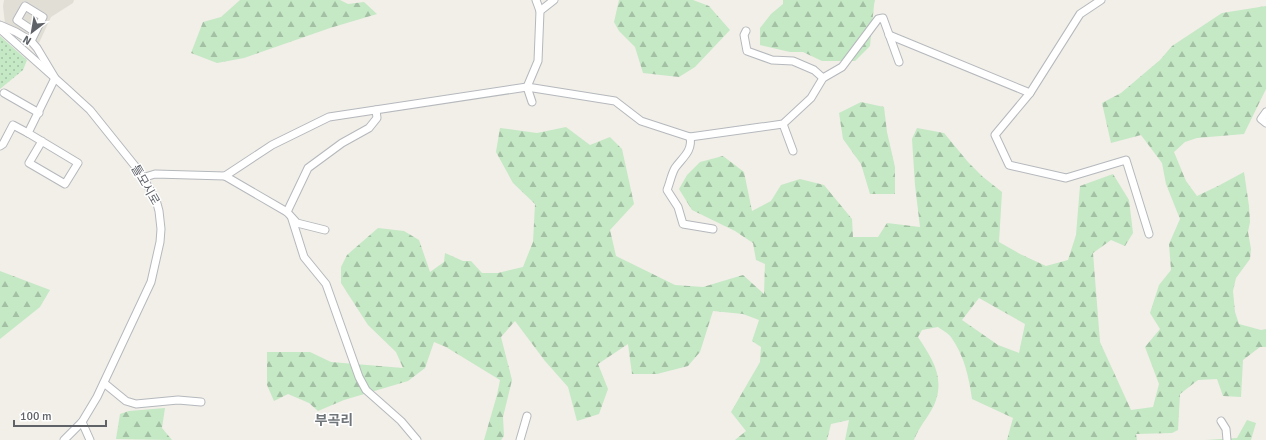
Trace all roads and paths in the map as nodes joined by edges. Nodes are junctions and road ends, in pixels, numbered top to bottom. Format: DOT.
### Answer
graph roads {
  1 [pos="536,0"];
  2 [pos="554,0"];
  3 [pos="1101,0"];
  4 [pos="540,11"];
  5 [pos="0,25"];
  6 [pos="0,29"];
  7 [pos="746,31"];
  8 [pos="36,32"];
  9 [pos="890,35"];
  10 [pos="31,41"];
  11 [pos="899,62"];
  12 [pos="54,78"];
  13 [pos="823,78"];
  14 [pos="528,87"];
  15 [pos="4,93"];
  16 [pos="1030,93"];
  17 [pos="532,102"];
  18 [pos="376,110"];
  19 [pos="1266,112"];
  20 [pos="39,113"];
  21 [pos="1266,123"];
  22 [pos="783,124"];
  23 [pos="28,133"];
  24 [pos="690,137"];
  25 [pos="42,141"];
  26 [pos="0,146"];
  27 [pos="793,151"];
  28 [pos="224,176"];
  29 [pos="142,178"];
  30 [pos="287,212"];
  31 [pos="292,219"];
  32 [pos="713,229"];
  33 [pos="325,230"];
  34 [pos="1149,234"];
  35 [pos="104,383"];
  36 [pos="201,402"];
  37 [pos="527,416"];
  38 [pos="1221,421"];
  39 [pos="82,422"];
  40 [pos="64,440"];
  41 [pos="90,440"];
  42 [pos="417,440"];
  43 [pos="520,440"];
  44 [pos="1226,440"];
  1 -- 4 [label="street"];
  2 -- 4 [label="street"];
  3 -- 16 [label="street"];
  4 -- 14 [label="street"];
  5 -- 10 [label="street"];
  6 -- 12 [label="street, 틀모시로"];
  7 -- 13 [label="street"];
  8 -- 10 [label="street"];
  9 -- 11 [label="street"];
  9 -- 13 [label="street"];
  9 -- 16 [label="street"];
  10 -- 12 [label="street"];
  12 -- 20 [label="street"];
  12 -- 29 [label="street, 틀모시로"];
  13 -- 22 [label="street"];
  14 -- 17 [label="street"];
  14 -- 18 [label="street"];
  14 -- 24 [label="street"];
  15 -- 20 [label="street"];
  16 -- 34 [label="street"];
  18 -- 28 [label="street"];
  18 -- 30 [label="street"];
  19 -- 21 [label="street"];
  20 -- 23 [label="street"];
  22 -- 24 [label="street"];
  22 -- 27 [label="street"];
  23 -- 25 [label="street"];
  23 -- 26 [label="street"];
  24 -- 32 [label="street"];
  25 -- 25 [label="street"];
  28 -- 29 [label="street"];
  28 -- 30 [label="street"];
  29 -- 35 [label="street, 틀모시로"];
  30 -- 31 [label="street"];
  31 -- 33 [label="street"];
  31 -- 42 [label="street"];
  35 -- 36 [label="street"];
  35 -- 39 [label="street, 틀모시로"];
  37 -- 43 [label="street"];
  38 -- 44 [label="street"];
  39 -- 40 [label="street, 틀모시로"];
  39 -- 41 [label="street"];
}
